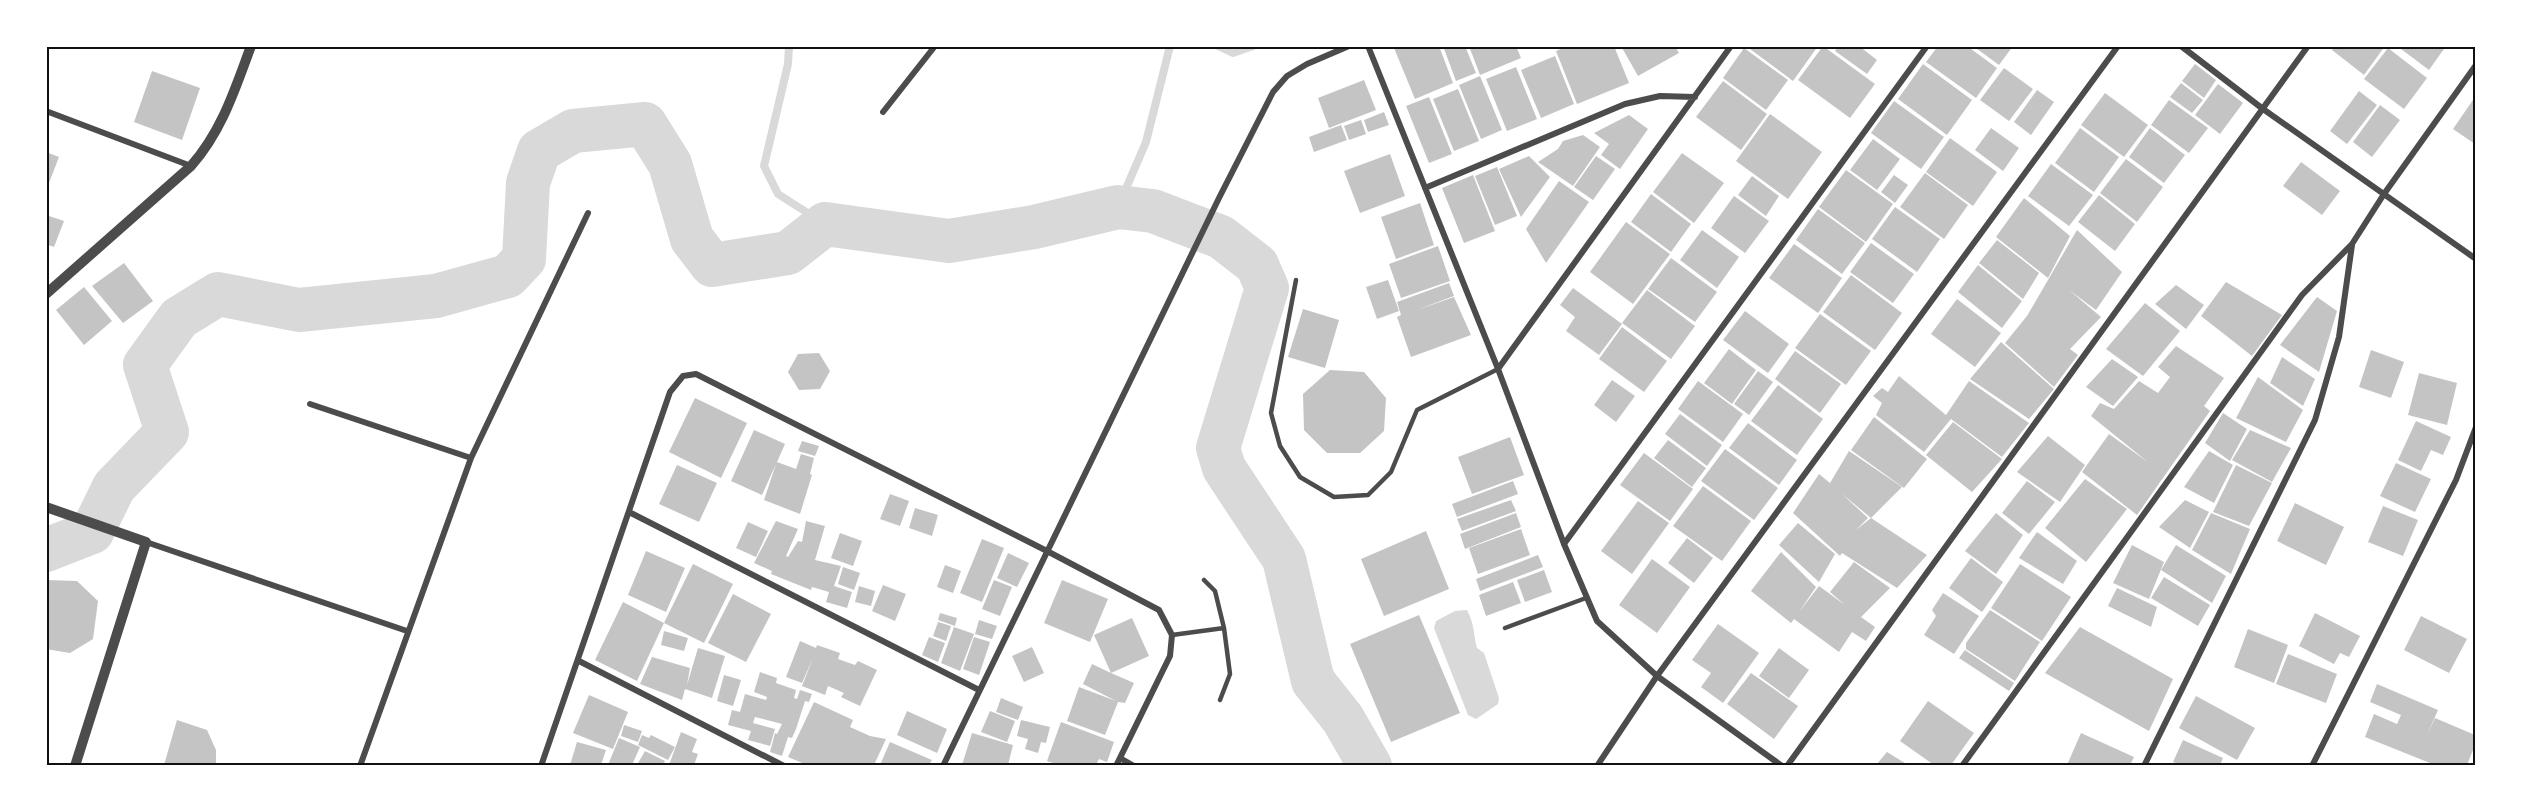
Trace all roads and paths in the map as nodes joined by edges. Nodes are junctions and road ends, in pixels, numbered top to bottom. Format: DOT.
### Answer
graph roads {
  1 [pos="251,46"];
  2 [pos="935,46"];
  3 [pos="1349,46"];
  4 [pos="1368,46"];
  5 [pos="1731,46"];
  6 [pos="1927,46"];
  7 [pos="2118,46"];
  8 [pos="2181,46"];
  9 [pos="2307,46"];
  10 [pos="2475,65"];
  11 [pos="1695,97"];
  12 [pos="2263,109"];
  13 [pos="46,111"];
  14 [pos="883,112"];
  15 [pos="191,165"];
  16 [pos="1425,188"];
  17 [pos="2384,194"];
  18 [pos="588,213"];
  19 [pos="2352,244"];
  20 [pos="2475,259"];
  21 [pos="1296,280"];
  22 [pos="46,294"];
  23 [pos="1498,369"];
  24 [pos="310,404"];
  25 [pos="2475,427"];
  26 [pos="471,458"];
  27 [pos="46,507"];
  28 [pos="629,512"];
  29 [pos="146,542"];
  30 [pos="1564,544"];
  31 [pos="1047,550"];
  32 [pos="1204,580"];
  33 [pos="1586,598"];
  34 [pos="1224,628"];
  35 [pos="1505,628"];
  36 [pos="407,631"];
  37 [pos="1172,635"];
  38 [pos="579,661"];
  39 [pos="1657,676"];
  40 [pos="979,690"];
  41 [pos="1221,700"];
  42 [pos="1120,758"];
  43 [pos="75,765"];
  44 [pos="360,765"];
  45 [pos="541,765"];
  46 [pos="784,765"];
  47 [pos="943,765"];
  48 [pos="1116,765"];
  49 [pos="1134,765"];
  50 [pos="1597,765"];
  51 [pos="1782,765"];
  52 [pos="1787,765"];
  53 [pos="1962,765"];
  54 [pos="2144,765"];
  55 [pos="2312,765"];
  1 -- 15 [label="street"];
  2 -- 14 [label="street"];
  3 -- 31 [label="street"];
  4 -- 16 [label="street"];
  5 -- 11 [label="street"];
  6 -- 30 [label="street"];
  7 -- 39 [label="street"];
  8 -- 12 [label="street"];
  9 -- 12 [label="street"];
  10 -- 17 [label="street"];
  11 -- 16 [label="street"];
  11 -- 23 [label="street"];
  12 -- 17 [label="street"];
  12 -- 52 [label="street"];
  13 -- 15 [label="street"];
  15 -- 22 [label="street"];
  16 -- 23 [label="street"];
  17 -- 19 [label="street"];
  17 -- 20 [label="street"];
  18 -- 26 [label="street"];
  19 -- 53 [label="street"];
  19 -- 54 [label="street"];
  21 -- 23 [label="lane"];
  23 -- 30 [label="street"];
  24 -- 26 [label="street"];
  25 -- 55 [label="street"];
  26 -- 36 [label="street"];
  27 -- 29 [label="street"];
  28 -- 31 [label="street"];
  28 -- 38 [label="street"];
  28 -- 40 [label="street"];
  29 -- 36 [label="street"];
  29 -- 43 [label="street"];
  30 -- 33 [label="street"];
  31 -- 37 [label="street"];
  31 -- 40 [label="street"];
  32 -- 34 [label="lane"];
  33 -- 35 [label="lane"];
  33 -- 39 [label="street"];
  34 -- 37 [label="lane"];
  34 -- 41 [label="lane"];
  36 -- 44 [label="street"];
  37 -- 42 [label="street"];
  38 -- 45 [label="street"];
  38 -- 46 [label="street"];
  39 -- 50 [label="street"];
  39 -- 51 [label="street"];
  40 -- 47 [label="street"];
  42 -- 48 [label="street"];
  42 -- 49 [label="street"];
}
